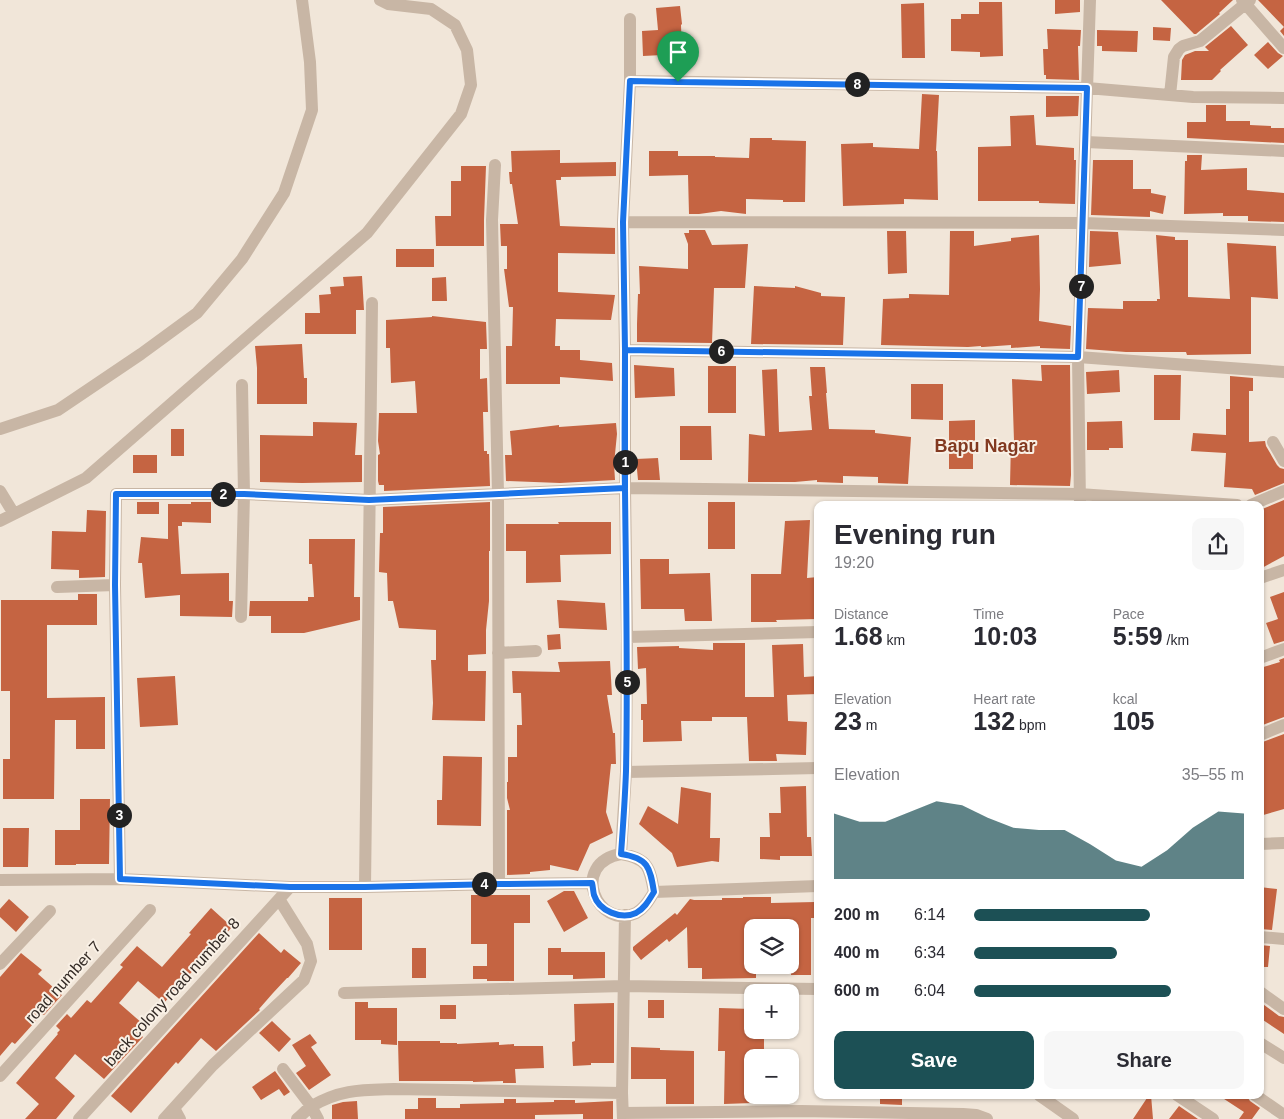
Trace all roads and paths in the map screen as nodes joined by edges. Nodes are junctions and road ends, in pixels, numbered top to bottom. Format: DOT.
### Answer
graph roads {
  1 [pos="302,0"];
  2 [pos="380,0"];
  3 [pos="1090,0"];
  4 [pos="1246,1"];
  5 [pos="630,19"];
  6 [pos="1284,48"];
  7 [pos="630,81"];
  8 [pos="1087,88"];
  9 [pos="1170,95"];
  10 [pos="1284,98"];
  11 [pos="1086,142"];
  12 [pos="1284,151"];
  13 [pos="495,164"];
  14 [pos="623,222"];
  15 [pos="1083,223"];
  16 [pos="1284,230"];
  17 [pos="372,303"];
  18 [pos="625,350"];
  19 [pos="1078,357"];
  20 [pos="1284,372"];
  21 [pos="242,385"];
  22 [pos="0,429"];
  23 [pos="1273,442"];
  24 [pos="1284,461"];
  25 [pos="625,488"];
  26 [pos="0,491"];
  27 [pos="1284,491"];
  28 [pos="244,494"];
  29 [pos="498,494"];
  30 [pos="1080,499"];
  31 [pos="369,500"];
  32 [pos="1132,501"];
  33 [pos="1260,501"];
  34 [pos="14,514"];
  35 [pos="0,521"];
  36 [pos="1284,570"];
  37 [pos="1264,577"];
  38 [pos="115,585"];
  39 [pos="57,587"];
  40 [pos="241,617"];
  41 [pos="814,632"];
  42 [pos="627,637"];
  43 [pos="1284,649"];
  44 [pos="536,651"];
  45 [pos="498,653"];
  46 [pos="1264,656"];
  47 [pos="1284,725"];
  48 [pos="1264,733"];
  49 [pos="814,768"];
  50 [pos="626,772"];
  51 [pos="1284,842"];
  52 [pos="1264,844"];
  53 [pos="621,854"];
  54 [pos="0,871"];
  55 [pos="120,879"];
  56 [pos="0,880"];
  57 [pos="592,883"];
  58 [pos="499,884"];
  59 [pos="814,886"];
  60 [pos="290,887"];
  61 [pos="365,887"];
  62 [pos="654,892"];
  63 [pos="279,900"];
  64 [pos="150,910"];
  65 [pos="50,911"];
  66 [pos="625,915"];
  67 [pos="1264,937"];
  68 [pos="1284,938"];
  69 [pos="0,964"];
  70 [pos="624,986"];
  71 [pos="814,989"];
  72 [pos="344,993"];
  73 [pos="1264,995"];
  74 [pos="1284,1009"];
  75 [pos="1264,1045"];
  76 [pos="1284,1058"];
  77 [pos="283,1069"];
  78 [pos="0,1076"];
  79 [pos="622,1093"];
  80 [pos="1045,1099"];
  81 [pos="1183,1099"];
  82 [pos="1261,1099"];
  83 [pos="311,1106"];
  84 [pos="177,1114"];
  85 [pos="1284,1115"];
  86 [pos="623,1116"];
  87 [pos="79,1119"];
  88 [pos="164,1119"];
  89 [pos="297,1119"];
  90 [pos="318,1119"];
  91 [pos="987,1119"];
  92 [pos="1073,1119"];
  93 [pos="1213,1119"];
  1 -- 22 [label="street"];
  2 -- 34 [label="street"];
  3 -- 8 [label="street"];
  4 -- 6 [label="street"];
  4 -- 9 [label="street"];
  5 -- 7 [label="street"];
  7 -- 8 [label="street"];
  7 -- 14 [label="street"];
  8 -- 9 [label="street"];
  8 -- 11 [label="street"];
  9 -- 10 [label="street"];
  11 -- 12 [label="street"];
  11 -- 15 [label="street"];
  13 -- 29 [label="street"];
  14 -- 15 [label="street"];
  14 -- 18 [label="street"];
  15 -- 16 [label="street"];
  15 -- 19 [label="street"];
  17 -- 31 [label="street"];
  18 -- 19 [label="street"];
  18 -- 25 [label="street"];
  19 -- 20 [label="street"];
  19 -- 30 [label="street"];
  21 -- 28 [label="street"];
  23 -- 24 [label="street"];
  25 -- 29 [label="street"];
  25 -- 30 [label="street"];
  25 -- 42 [label="street"];
  26 -- 34 [label="street"];
  27 -- 33 [label="street"];
  28 -- 31 [label="street"];
  28 -- 38 [label="street"];
  28 -- 40 [label="street"];
  29 -- 31 [label="street"];
  29 -- 45 [label="street"];
  30 -- 32 [label="street"];
  31 -- 61 [label="street"];
  34 -- 35 [label="street"];
  36 -- 37 [label="street"];
  38 -- 39 [label="street"];
  38 -- 55 [label="street"];
  41 -- 42 [label="street"];
  42 -- 50 [label="street"];
  43 -- 46 [label="street"];
  44 -- 45 [label="street"];
  45 -- 58 [label="street"];
  47 -- 48 [label="street"];
  49 -- 50 [label="street"];
  50 -- 53 [label="street"];
  51 -- 52 [label="street"];
  53 -- 57 [label="street"];
  53 -- 62 [label="street"];
  54 -- 56 [label="street"];
  55 -- 56 [label="street"];
  55 -- 60 [label="street"];
  57 -- 58 [label="street"];
  57 -- 66 [label="street"];
  58 -- 61 [label="street"];
  59 -- 62 [label="street"];
  60 -- 61 [label="street"];
  60 -- 63 [label="street, back colony road number 8"];
  62 -- 66 [label="street"];
  63 -- 84 [label="street"];
  63 -- 87 [label="street, back colony road number 8"];
  64 -- 78 [label="street, road number 7"];
  65 -- 69 [label="street"];
  66 -- 70 [label="street"];
  67 -- 68 [label="street"];
  70 -- 71 [label="street"];
  70 -- 72 [label="street"];
  70 -- 79 [label="street"];
  73 -- 74 [label="street"];
  75 -- 76 [label="street"];
  77 -- 83 [label="street"];
  79 -- 83 [label="street"];
  79 -- 86 [label="street"];
  80 -- 92 [label="street"];
  81 -- 93 [label="street"];
  82 -- 85 [label="street"];
  83 -- 89 [label="street"];
  83 -- 90 [label="street"];
  84 -- 88 [label="street"];
  86 -- 91 [label="street"];
}
